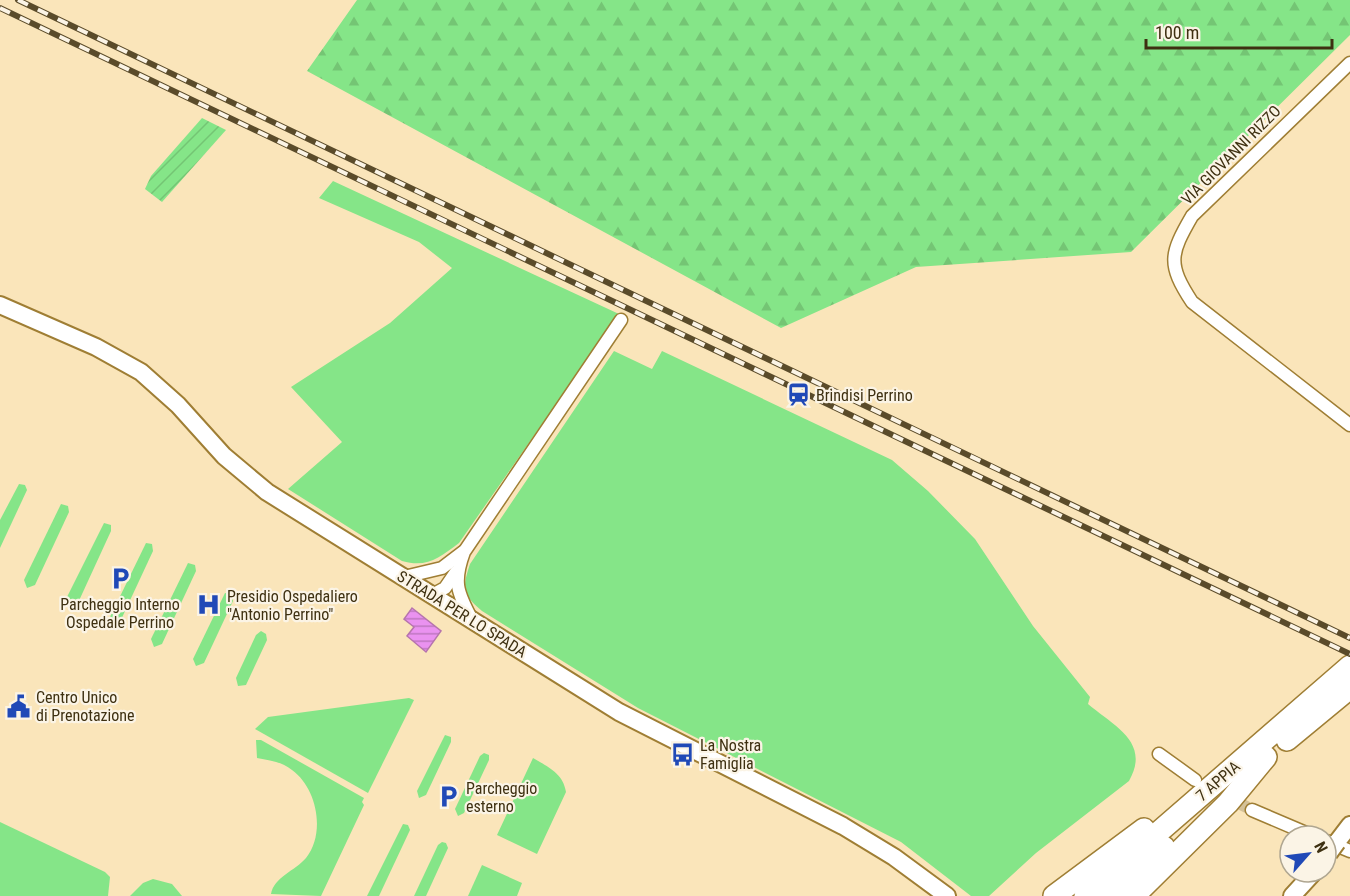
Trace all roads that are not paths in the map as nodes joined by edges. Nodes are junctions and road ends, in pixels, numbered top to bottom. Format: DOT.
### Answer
graph roads {
  1 [pos="1350,63"];
  2 [pos="0,305"];
  3 [pos="621,320"];
  4 [pos="1350,425"];
  5 [pos="464,552"];
  6 [pos="442,568"];
  7 [pos="456,572"];
  8 [pos="404,578"];
  9 [pos="432,595"];
  10 [pos="472,620"];
  11 [pos="1348,675"];
  12 [pos="1261,753"];
  13 [pos="1159,754"];
  14 [pos="1195,780"];
  15 [pos="1252,810"];
  16 [pos="1285,824"];
  17 [pos="1350,825"];
  18 [pos="1338,843"];
  19 [pos="1303,884"];
  20 [pos="947,896"];
  21 [pos="1054,896"];
  22 [pos="1085,896"];
  23 [pos="1108,896"];
  24 [pos="1134,896"];
  25 [pos="1292,896"];
  1 -- 4 [label="street, VIA GIOVANNI RIZZO"];
  2 -- 8 [label="street, STRADA PER LO SPADA"];
  3 -- 5 [label="street"];
  5 -- 6 [label="street"];
  5 -- 7 [label="street"];
  6 -- 8 [label="street"];
  6 -- 9 [label="street"];
  7 -- 9 [label="street"];
  7 -- 10 [label="street"];
  8 -- 9 [label="street, STRADA PER LO SPADA"];
  9 -- 10 [label="street, STRADA PER LO SPADA"];
  10 -- 20 [label="street, STRADA PER LO SPADA"];
  11 -- 12 [label="highway"];
  12 -- 21 [label="highway"];
  12 -- 22 [label="highway, 7 APPIA"];
  12 -- 23 [label="highway"];
  12 -- 24 [label="highway"];
  13 -- 14 [label="street"];
  15 -- 16 [label="street"];
  17 -- 18 [label="street"];
  19 -- 25 [label="street"];
}
